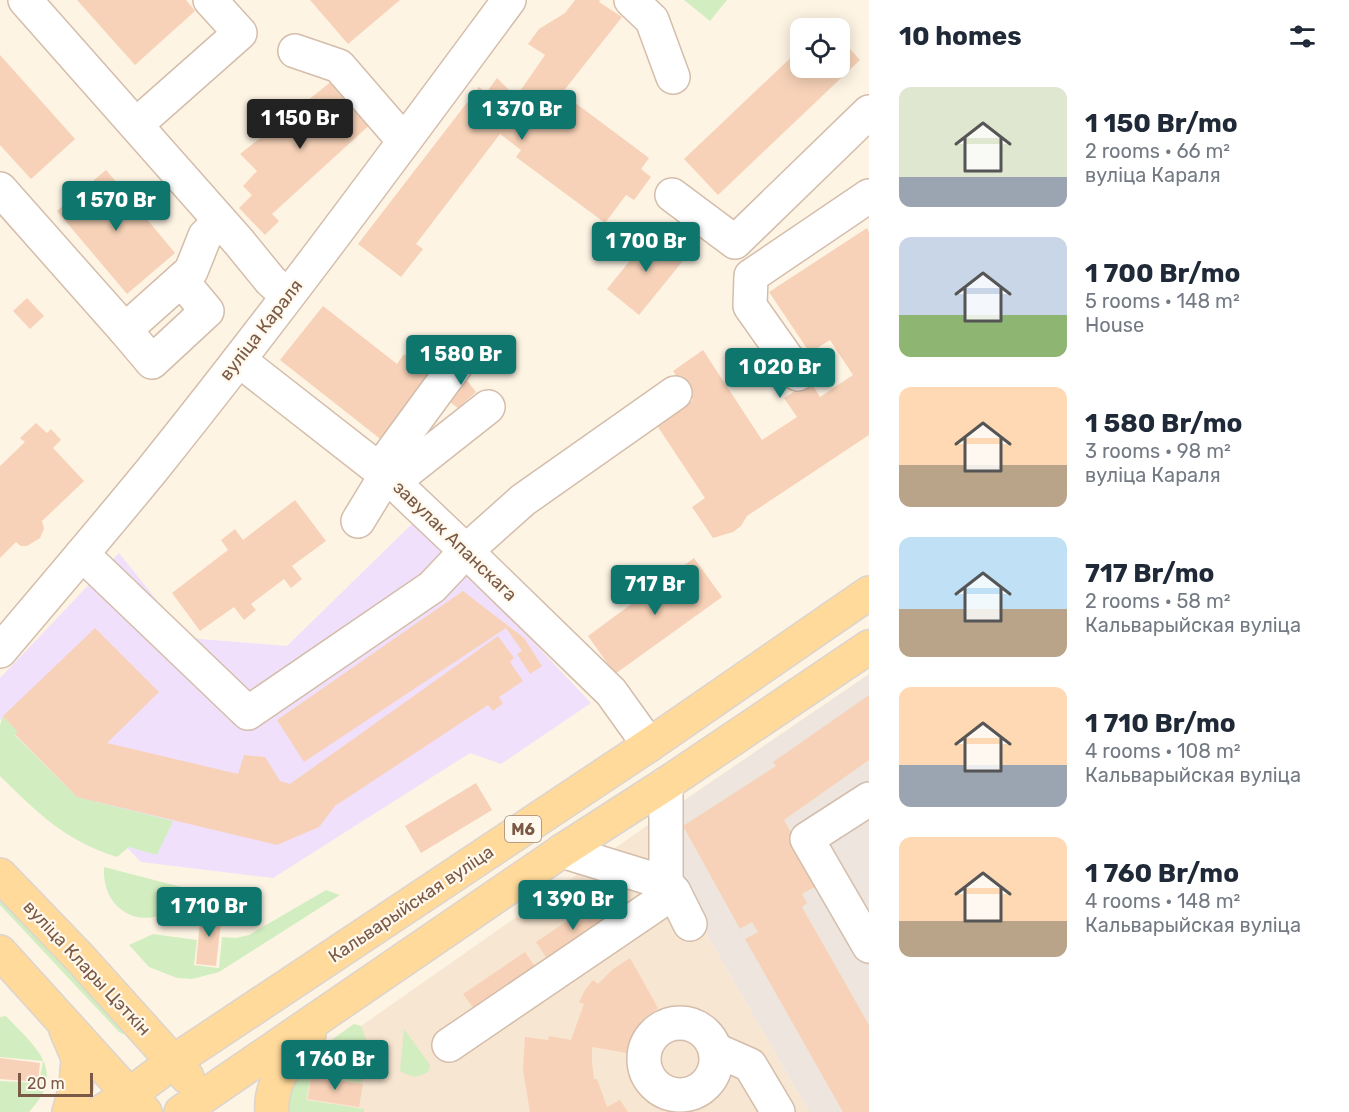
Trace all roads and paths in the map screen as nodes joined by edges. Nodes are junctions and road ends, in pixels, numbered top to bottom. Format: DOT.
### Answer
graph roads {
  1 [pos="25,0"];
  2 [pos="210,0"];
  3 [pos="509,0"];
  4 [pos="631,0"];
  5 [pos="295,51"];
  6 [pos="673,77"];
  7 [pos="869,112"];
  8 [pos="136,125"];
  9 [pos="404,141"];
  10 [pos="0,189"];
  11 [pos="672,195"];
  12 [pos="869,196"];
  13 [pos="220,221"];
  14 [pos="287,296"];
  15 [pos="464,354"];
  16 [pos="239,360"];
  17 [pos="798,374"];
  18 [pos="675,393"];
  19 [pos="488,407"];
  20 [pos="386,476"];
  21 [pos="358,521"];
  22 [pos="466,550"];
  23 [pos="82,554"];
  24 [pos="869,593"];
  25 [pos="869,647"];
  26 [pos="0,651"];
  27 [pos="649,745"];
  28 [pos="666,784"];
  29 [pos="869,799"];
  30 [pos="562,851"];
  31 [pos="0,875"];
  32 [pos="670,887"];
  33 [pos="859,906"];
  34 [pos="690,924"];
  35 [pos="869,946"];
  36 [pos="0,952"];
  37 [pos="334,1007"];
  38 [pos="63,1023"];
  39 [pos="449,1045"];
  40 [pos="716,1050"];
  41 [pos="173,1062"];
  42 [pos="137,1103"];
  43 [pos="201,1107"];
  44 [pos="69,1112"];
  45 [pos="101,1112"];
  46 [pos="272,1112"];
  47 [pos="778,1112"];
  1 -- 8 [label="street"];
  2 -- 8 [label="street"];
  3 -- 9 [label="street, вуліца Караля"];
  4 -- 6 [label="street"];
  5 -- 9 [label="street"];
  7 -- 11 [label="street"];
  8 -- 13 [label="street"];
  9 -- 14 [label="street, вуліца Караля"];
  10 -- 13 [label="street"];
  12 -- 17 [label="street"];
  13 -- 14 [label="street"];
  14 -- 16 [label="street, вуліца Караля"];
  15 -- 20 [label="street"];
  16 -- 20 [label="street, завулак Апанскага"];
  16 -- 23 [label="street, вуліца Караля"];
  18 -- 22 [label="street"];
  19 -- 20 [label="street"];
  20 -- 21 [label="street"];
  20 -- 22 [label="street, завулак Апанскага"];
  22 -- 23 [label="street"];
  22 -- 27 [label="street, завулак Апанскага"];
  23 -- 26 [label="street, вуліца Караля"];
  24 -- 27 [label="main road, Кальварыйская вуліца / М6"];
  25 -- 28 [label="main road, М6"];
  27 -- 41 [label="main road, Кальварыйская вуліца / М6"];
  28 -- 30 [label="main road, М6"];
  28 -- 32 [label="street"];
  29 -- 33 [label="street"];
  30 -- 32 [label="street"];
  30 -- 37 [label="main road, М6"];
  31 -- 41 [label="main road, вуліца Клары Цэткін"];
  32 -- 34 [label="street"];
  32 -- 39 [label="street"];
  33 -- 35 [label="street"];
  36 -- 38 [label="main road"];
  37 -- 43 [label="main road, М6"];
  37 -- 46 [label="main road"];
  38 -- 42 [label="main road"];
  38 -- 44 [label="main road"];
  40 -- 47 [label="street"];
  41 -- 42 [label="main road, Кальварыйская вуліца / М6"];
  41 -- 43 [label="main road, вуліца Клары Цэткін"];
  42 -- 45 [label="main road, Кальварыйская вуліца / М6"];
}
